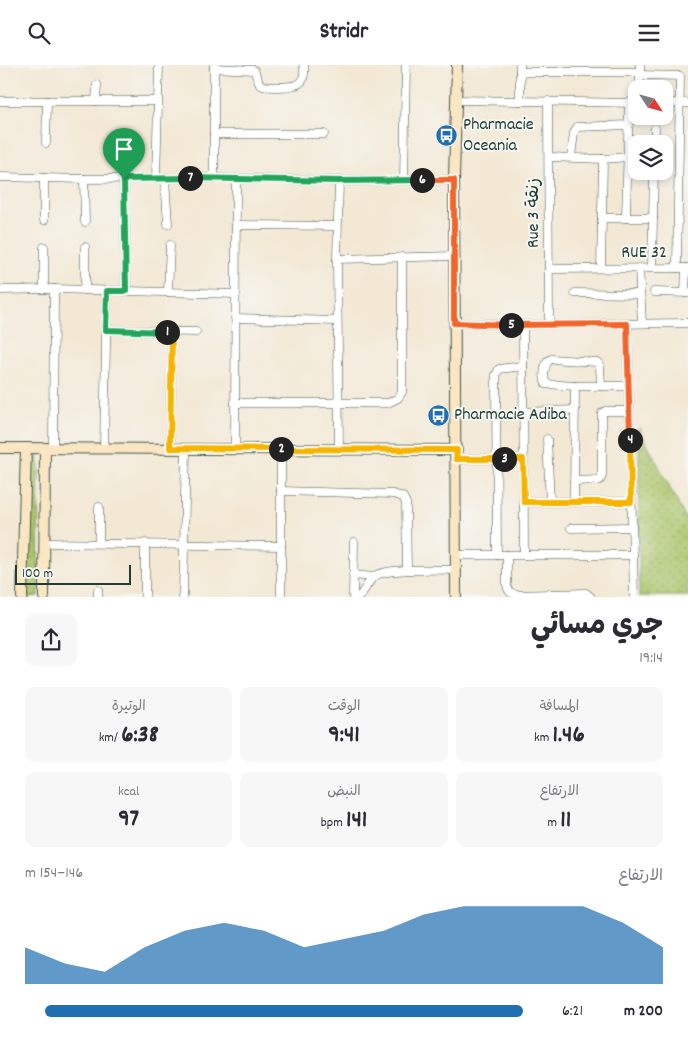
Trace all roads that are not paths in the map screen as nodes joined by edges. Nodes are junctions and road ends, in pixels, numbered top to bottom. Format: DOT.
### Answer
graph roads {
  1 [pos="159,65"];
  2 [pos="304,65"];
  3 [pos="406,65"];
  4 [pos="457,65"];
  5 [pos="214,66"];
  6 [pos="520,68"];
  7 [pos="640,71"];
  8 [pos="97,85"];
  9 [pos="457,100"];
  10 [pos="0,101"];
  11 [pos="47,101"];
  12 [pos="96,101"];
  13 [pos="158,101"];
  14 [pos="520,101"];
  15 [pos="548,101"];
  16 [pos="628,103"];
  17 [pos="673,103"];
  18 [pos="679,103"];
  19 [pos="688,103"];
  20 [pos="629,125"];
  21 [pos="655,129"];
  22 [pos="214,134"];
  23 [pos="324,134"];
  24 [pos="629,135"];
  25 [pos="655,135"];
  26 [pos="46,143"];
  27 [pos="549,157"];
  28 [pos="571,157"];
  29 [pos="628,157"];
  30 [pos="603,159"];
  31 [pos="678,171"];
  32 [pos="688,171"];
  33 [pos="0,177"];
  34 [pos="44,178"];
  35 [pos="214,178"];
  36 [pos="84,179"];
  37 [pos="124,179"];
  38 [pos="156,179"];
  39 [pos="166,179"];
  40 [pos="236,179"];
  41 [pos="404,180"];
  42 [pos="454,180"];
  43 [pos="654,180"];
  44 [pos="339,181"];
  45 [pos="602,217"];
  46 [pos="626,218"];
  47 [pos="653,218"];
  48 [pos="44,220"];
  49 [pos="85,222"];
  50 [pos="168,224"];
  51 [pos="236,225"];
  52 [pos="337,226"];
  53 [pos="170,245"];
  54 [pos="44,247"];
  55 [pos="85,247"];
  56 [pos="455,256"];
  57 [pos="402,257"];
  58 [pos="337,259"];
  59 [pos="639,267"];
  60 [pos="652,267"];
  61 [pos="601,268"];
  62 [pos="677,268"];
  63 [pos="687,268"];
  64 [pos="549,269"];
  65 [pos="44,289"];
  66 [pos="54,289"];
  67 [pos="85,290"];
  68 [pos="1,291"];
  69 [pos="107,291"];
  70 [pos="126,291"];
  71 [pos="168,292"];
  72 [pos="654,292"];
  73 [pos="575,293"];
  74 [pos="640,293"];
  75 [pos="687,293"];
  76 [pos="236,294"];
  77 [pos="236,318"];
  78 [pos="338,321"];
  79 [pos="454,323"];
  80 [pos="642,323"];
  81 [pos="688,323"];
  82 [pos="627,324"];
  83 [pos="523,325"];
  84 [pos="549,325"];
  85 [pos="106,330"];
  86 [pos="172,332"];
  87 [pos="196,332"];
  88 [pos="523,366"];
  89 [pos="575,386"];
  90 [pos="601,386"];
  91 [pos="628,386"];
  92 [pos="235,403"];
  93 [pos="338,403"];
  94 [pos="575,410"];
  95 [pos="629,411"];
  96 [pos="523,412"];
  97 [pos="547,439"];
  98 [pos="49,447"];
  99 [pos="0,448"];
  100 [pos="26,448"];
  101 [pos="104,448"];
  102 [pos="170,448"];
  103 [pos="186,449"];
  104 [pos="235,449"];
  105 [pos="281,449"];
  106 [pos="339,449"];
  107 [pos="457,455"];
  108 [pos="498,459"];
  109 [pos="523,459"];
  110 [pos="574,481"];
  111 [pos="281,491"];
  112 [pos="524,502"];
  113 [pos="550,502"];
  114 [pos="574,502"];
  115 [pos="631,502"];
  116 [pos="99,507"];
  117 [pos="632,527"];
  118 [pos="571,528"];
  119 [pos="354,542"];
  120 [pos="45,543"];
  121 [pos="98,543"];
  122 [pos="145,543"];
  123 [pos="184,544"];
  124 [pos="281,545"];
  125 [pos="456,555"];
  126 [pos="497,555"];
  127 [pos="507,555"];
  128 [pos="524,555"];
  129 [pos="633,555"];
  130 [pos="407,570"];
  131 [pos="456,571"];
  132 [pos="353,575"];
  133 [pos="374,577"];
  134 [pos="22,597"];
  135 [pos="44,597"];
  136 [pos="145,597"];
  137 [pos="184,597"];
  138 [pos="281,597"];
  139 [pos="353,597"];
  140 [pos="359,597"];
  141 [pos="456,597"];
  142 [pos="591,597"];
  143 [pos="634,597"];
  1 -- 13 [label="street"];
  2 -- 5 [label="street"];
  3 -- 41 [label="street"];
  4 -- 9 [label="street"];
  5 -- 22 [label="street"];
  6 -- 7 [label="street"];
  6 -- 14 [label="street"];
  7 -- 18 [label="street"];
  8 -- 12 [label="street"];
  9 -- 14 [label="street"];
  9 -- 42 [label="street"];
  10 -- 11 [label="street"];
  11 -- 12 [label="street"];
  11 -- 26 [label="street"];
  12 -- 13 [label="street"];
  13 -- 38 [label="street"];
  14 -- 15 [label="street"];
  15 -- 16 [label="street"];
  15 -- 27 [label="street, Rue 3 زنقة"];
  17 -- 18 [label="street"];
  18 -- 19 [label="street"];
  18 -- 31 [label="street"];
  20 -- 24 [label="street"];
  20 -- 28 [label="street"];
  21 -- 25 [label="street"];
  22 -- 23 [label="street"];
  22 -- 35 [label="street"];
  27 -- 28 [label="street"];
  27 -- 64 [label="street, Rue 3 زنقة"];
  28 -- 30 [label="street"];
  29 -- 30 [label="street"];
  29 -- 46 [label="street"];
  30 -- 45 [label="street"];
  31 -- 32 [label="street"];
  31 -- 62 [label="street"];
  33 -- 34 [label="street"];
  34 -- 36 [label="street"];
  34 -- 48 [label="street"];
  35 -- 39 [label="street"];
  35 -- 40 [label="street"];
  36 -- 37 [label="street"];
  36 -- 49 [label="street"];
  37 -- 38 [label="street"];
  37 -- 70 [label="street"];
  38 -- 39 [label="street"];
  39 -- 50 [label="street"];
  40 -- 44 [label="street"];
  40 -- 51 [label="street"];
  41 -- 42 [label="street"];
  41 -- 44 [label="street"];
  42 -- 56 [label="street"];
  43 -- 47 [label="street"];
  44 -- 52 [label="street"];
  45 -- 46 [label="street"];
  45 -- 61 [label="street"];
  46 -- 47 [label="street"];
  47 -- 60 [label="street"];
  51 -- 52 [label="street"];
  51 -- 76 [label="street"];
  52 -- 58 [label="street"];
  53 -- 71 [label="street"];
  54 -- 65 [label="street"];
  55 -- 67 [label="street"];
  56 -- 57 [label="street"];
  56 -- 79 [label="street"];
  57 -- 58 [label="street"];
  57 -- 93 [label="street"];
  58 -- 78 [label="street"];
  59 -- 60 [label="street, RUE 32"];
  59 -- 61 [label="street, RUE 32"];
  59 -- 74 [label="street"];
  60 -- 62 [label="street, RUE 32"];
  61 -- 64 [label="street, RUE 32"];
  62 -- 63 [label="street, RUE 32"];
  63 -- 75 [label="street"];
  64 -- 84 [label="street, Rue 3 زنقة"];
  65 -- 66 [label="street"];
  65 -- 68 [label="street"];
  66 -- 67 [label="street"];
  66 -- 98 [label="street"];
  67 -- 69 [label="street"];
  69 -- 70 [label="street"];
  69 -- 85 [label="street"];
  70 -- 71 [label="street"];
  71 -- 76 [label="street"];
  72 -- 75 [label="street"];
  73 -- 74 [label="street"];
  74 -- 80 [label="street"];
  76 -- 77 [label="street"];
  77 -- 78 [label="street"];
  77 -- 92 [label="street"];
  78 -- 93 [label="street"];
  79 -- 83 [label="street"];
  79 -- 107 [label="street"];
  80 -- 81 [label="street"];
  80 -- 82 [label="street"];
  82 -- 84 [label="street"];
  82 -- 91 [label="street"];
  83 -- 84 [label="street"];
  83 -- 88 [label="street"];
  85 -- 86 [label="street"];
  85 -- 101 [label="street"];
  86 -- 87 [label="street"];
  86 -- 102 [label="street"];
  88 -- 96 [label="street"];
  88 -- 108 [label="street"];
  89 -- 90 [label="street"];
  89 -- 90 [label="street"];
  89 -- 94 [label="street"];
  90 -- 91 [label="street"];
  91 -- 95 [label="street"];
  92 -- 93 [label="street"];
  92 -- 104 [label="street"];
  93 -- 106 [label="street"];
  94 -- 96 [label="street"];
  94 -- 110 [label="street"];
  95 -- 110 [label="street"];
  95 -- 115 [label="street"];
  96 -- 109 [label="street"];
  97 -- 113 [label="street"];
  98 -- 100 [label="street"];
  98 -- 101 [label="street"];
  98 -- 120 [label="street"];
  99 -- 100 [label="street"];
  100 -- 134 [label="street"];
  101 -- 102 [label="street"];
  102 -- 103 [label="street"];
  103 -- 104 [label="street"];
  103 -- 123 [label="street"];
  104 -- 105 [label="street"];
  105 -- 106 [label="street"];
  105 -- 111 [label="street"];
  106 -- 107 [label="street"];
  107 -- 108 [label="street"];
  107 -- 125 [label="street"];
  108 -- 109 [label="street"];
  108 -- 126 [label="street"];
  109 -- 112 [label="street"];
  110 -- 114 [label="street"];
  111 -- 124 [label="street"];
  111 -- 130 [label="street"];
  112 -- 113 [label="street"];
  112 -- 128 [label="street"];
  113 -- 114 [label="street"];
  114 -- 115 [label="street"];
  115 -- 117 [label="street"];
  116 -- 121 [label="street"];
  117 -- 118 [label="street"];
  117 -- 129 [label="street"];
  119 -- 132 [label="street"];
  120 -- 121 [label="street"];
  120 -- 135 [label="street"];
  121 -- 122 [label="street"];
  122 -- 123 [label="street"];
  122 -- 136 [label="street"];
  123 -- 124 [label="street"];
  123 -- 137 [label="street"];
  124 -- 138 [label="street"];
  125 -- 126 [label="street"];
  125 -- 131 [label="street"];
  126 -- 127 [label="street"];
  127 -- 128 [label="street"];
  127 -- 142 [label="street"];
  128 -- 129 [label="street"];
  129 -- 143 [label="street"];
  130 -- 131 [label="street"];
  130 -- 133 [label="street"];
  131 -- 141 [label="street"];
  132 -- 133 [label="street"];
  132 -- 139 [label="street"];
  133 -- 140 [label="street"];
}
